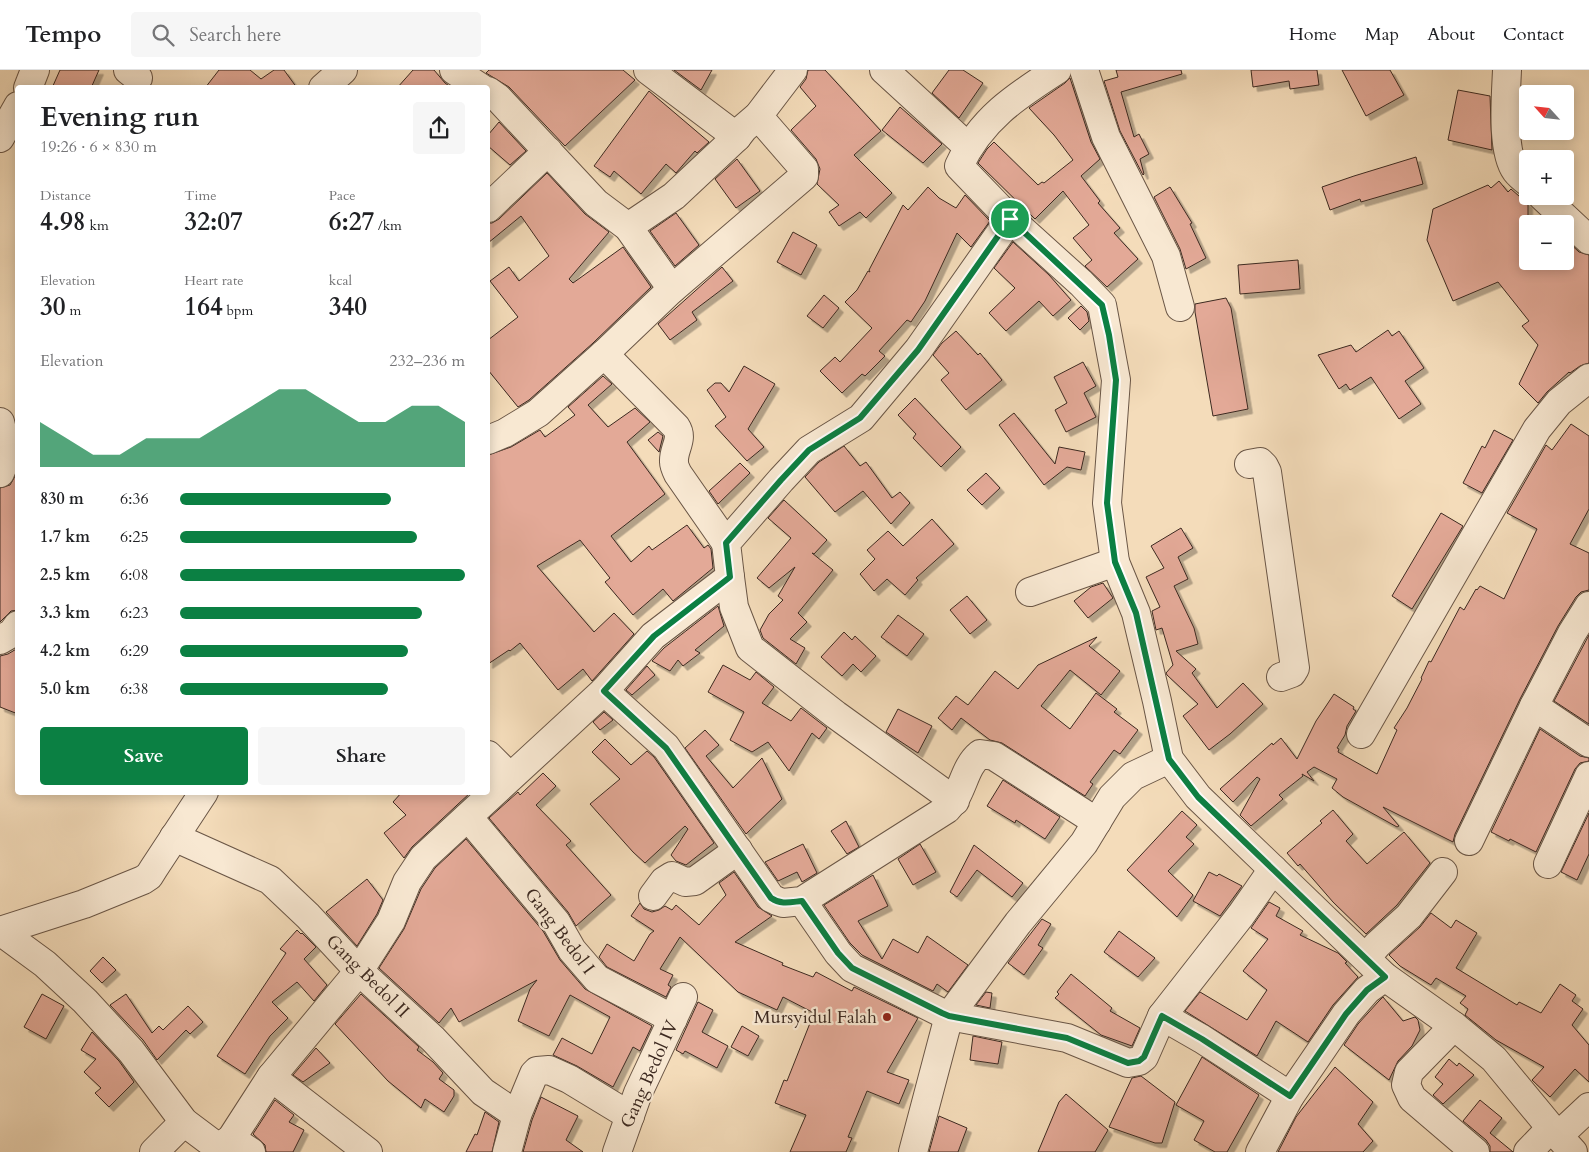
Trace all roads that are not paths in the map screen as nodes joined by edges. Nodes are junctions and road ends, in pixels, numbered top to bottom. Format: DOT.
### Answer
graph roads {
  1 [pos="36,70"];
  2 [pos="344,70"];
  3 [pos="454,70"];
  4 [pos="648,70"];
  5 [pos="793,70"];
  6 [pos="884,70"];
  7 [pos="1057,70"];
  8 [pos="1084,70"];
  9 [pos="1507,70"];
  10 [pos="1026,79"];
  11 [pos="29,85"];
  12 [pos="326,85"];
  13 [pos="477,85"];
  14 [pos="490,92"];
  15 [pos="10,107"];
  16 [pos="758,116"];
  17 [pos="737,137"];
  18 [pos="0,138"];
  19 [pos="0,144"];
  20 [pos="968,147"];
  21 [pos="15,148"];
  22 [pos="548,151"];
  23 [pos="1519,174"];
  24 [pos="1552,205"];
  25 [pos="490,206"];
  26 [pos="1010,219"];
  27 [pos="628,228"];
  28 [pos="1589,240"];
  29 [pos="672,289"];
  30 [pos="1180,307"];
  31 [pos="604,354"];
  32 [pos="1589,378"];
  33 [pos="0,422"];
  34 [pos="490,439"];
  35 [pos="1248,464"];
  36 [pos="0,473"];
  37 [pos="726,543"];
  38 [pos="1115,562"];
  39 [pos="730,577"];
  40 [pos="1030,592"];
  41 [pos="1589,606"];
  42 [pos="15,628"];
  43 [pos="1581,639"];
  44 [pos="0,640"];
  45 [pos="1281,677"];
  46 [pos="604,691"];
  47 [pos="1534,706"];
  48 [pos="1361,734"];
  49 [pos="1589,743"];
  50 [pos="490,757"];
  51 [pos="1169,759"];
  52 [pos="1589,776"];
  53 [pos="510,777"];
  54 [pos="202,795"];
  55 [pos="955,800"];
  56 [pos="468,817"];
  57 [pos="1097,822"];
  58 [pos="174,837"];
  59 [pos="1469,841"];
  60 [pos="738,850"];
  61 [pos="1548,864"];
  62 [pos="1273,869"];
  63 [pos="1443,872"];
  64 [pos="653,896"];
  65 [pos="802,901"];
  66 [pos="0,931"];
  67 [pos="1366,958"];
  68 [pos="359,971"];
  69 [pos="1385,977"];
  70 [pos="678,1008"];
  71 [pos="949,1016"];
  72 [pos="1162,1016"];
  73 [pos="1454,1026"];
  74 [pos="271,1077"];
  75 [pos="1290,1096"];
  76 [pos="1589,1107"];
  77 [pos="517,1115"];
  78 [pos="630,1116"];
  79 [pos="184,1122"];
  80 [pos="1561,1139"];
  81 [pos="241,1145"];
  82 [pos="154,1152"];
  83 [pos="368,1152"];
  84 [pos="507,1152"];
  85 [pos="617,1152"];
  86 [pos="913,1152"];
  87 [pos="1260,1152"];
  88 [pos="1475,1152"];
  89 [pos="1528,1152"];
  1 -- 11 [label="street"];
  2 -- 12 [label="street"];
  3 -- 13 [label="street"];
  4 -- 17 [label="street"];
  5 -- 16 [label="street"];
  6 -- 20 [label="street"];
  7 -- 10 [label="street"];
  8 -- 30 [label="street"];
  9 -- 23 [label="street"];
  10 -- 20 [label="street"];
  14 -- 22 [label="street"];
  15 -- 18 [label="street"];
  16 -- 17 [label="street"];
  16 -- 29 [label="street"];
  17 -- 27 [label="street"];
  19 -- 21 [label="street"];
  20 -- 26 [label="street"];
  22 -- 25 [label="street"];
  22 -- 27 [label="street"];
  24 -- 28 [label="street"];
  26 -- 37 [label="street"];
  26 -- 38 [label="street"];
  27 -- 29 [label="street"];
  29 -- 31 [label="street"];
  31 -- 34 [label="street"];
  31 -- 37 [label="street"];
  32 -- 48 [label="street"];
  33 -- 36 [label="street"];
  35 -- 45 [label="street"];
  37 -- 39 [label="street"];
  38 -- 40 [label="street"];
  38 -- 51 [label="street"];
  39 -- 46 [label="street"];
  39 -- 55 [label="street"];
  41 -- 43 [label="street"];
  42 -- 44 [label="street"];
  43 -- 47 [label="street"];
  46 -- 53 [label="street"];
  46 -- 60 [label="street"];
  47 -- 49 [label="street"];
  47 -- 59 [label="street"];
  50 -- 53 [label="street"];
  51 -- 57 [label="street"];
  51 -- 62 [label="street"];
  52 -- 61 [label="street"];
  53 -- 56 [label="street"];
  54 -- 58 [label="street"];
  55 -- 57 [label="street"];
  55 -- 65 [label="street"];
  56 -- 68 [label="street"];
  56 -- 70 [label="street, Gang Bedol I"];
  57 -- 71 [label="street"];
  58 -- 66 [label="street"];
  58 -- 68 [label="street, Gang Bedol II"];
  60 -- 64 [label="street"];
  60 -- 65 [label="street"];
  62 -- 67 [label="street"];
  62 -- 72 [label="street"];
  63 -- 67 [label="street"];
  65 -- 71 [label="street"];
  66 -- 79 [label="street"];
  67 -- 69 [label="street"];
  68 -- 74 [label="street"];
  68 -- 77 [label="street, Gang Bedol II"];
  69 -- 73 [label="street"];
  69 -- 75 [label="street"];
  70 -- 78 [label="street, Gang Bedol IV"];
  71 -- 72 [label="street"];
  71 -- 86 [label="street"];
  72 -- 75 [label="street"];
  73 -- 80 [label="street"];
  73 -- 88 [label="street"];
  74 -- 81 [label="street"];
  74 -- 83 [label="street"];
  75 -- 87 [label="street"];
  76 -- 80 [label="street"];
  77 -- 78 [label="street"];
  77 -- 84 [label="street"];
  78 -- 85 [label="street, Gang Bedol IV"];
  79 -- 81 [label="street"];
  79 -- 82 [label="street"];
  80 -- 89 [label="street"];
}
